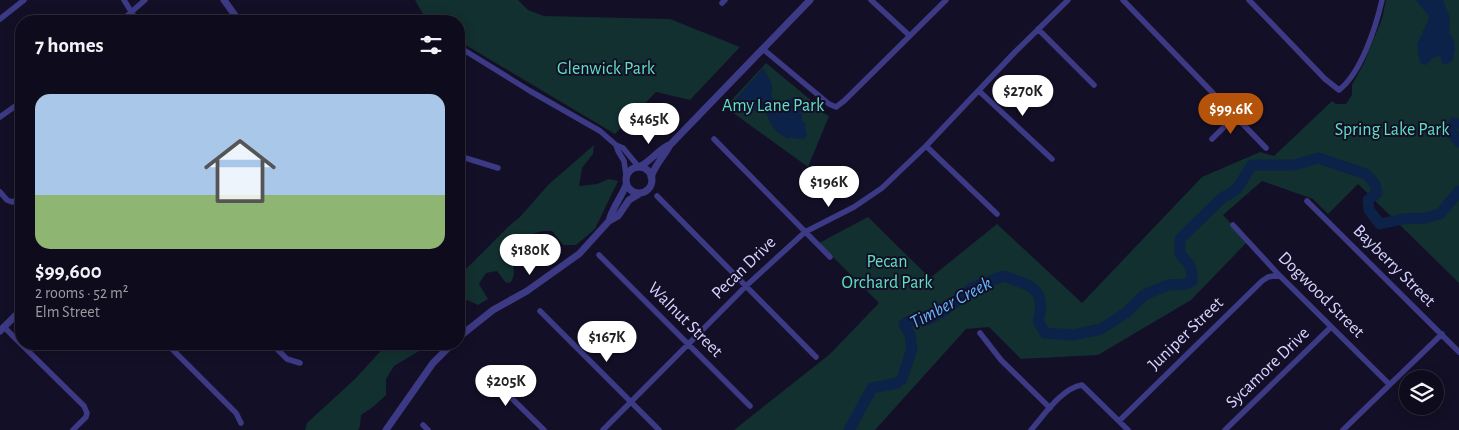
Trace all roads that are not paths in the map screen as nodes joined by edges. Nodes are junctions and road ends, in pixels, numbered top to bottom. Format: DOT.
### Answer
graph roads {
  1 [pos="24,0"];
  2 [pos="124,0"];
  3 [pos="145,0"];
  4 [pos="224,0"];
  5 [pos="810,0"];
  6 [pos="870,0"];
  7 [pos="946,0"];
  8 [pos="1068,0"];
  9 [pos="1123,0"];
  10 [pos="1249,0"];
  11 [pos="1382,0"];
  12 [pos="131,12"];
  13 [pos="128,15"];
  14 [pos="133,15"];
  15 [pos="235,15"];
  16 [pos="0,19"];
  17 [pos="1038,29"];
  18 [pos="910,36"];
  19 [pos="763,50"];
  20 [pos="465,51"];
  21 [pos="1094,85"];
  22 [pos="979,91"];
  23 [pos="15,106"];
  24 [pos="1235,116"];
  25 [pos="0,117"];
  26 [pos="714,139"];
  27 [pos="1212,139"];
  28 [pos="616,145"];
  29 [pos="670,145"];
  30 [pos="926,146"];
  31 [pos="1266,148"];
  32 [pos="465,158"];
  33 [pos="1052,159"];
  34 [pos="638,167"];
  35 [pos="498,168"];
  36 [pos="626,175"];
  37 [pos="652,177"];
  38 [pos="626,184"];
  39 [pos="0,192"];
  40 [pos="639,194"];
  41 [pos="658,196"];
  42 [pos="15,201"];
  43 [pos="1308,201"];
  44 [pos="997,214"];
  45 [pos="609,221"];
  46 [pos="1233,225"];
  47 [pos="805,232"];
  48 [pos="599,255"];
  49 [pos="830,257"];
  50 [pos="1278,275"];
  51 [pos="746,286"];
  52 [pos="540,311"];
  53 [pos="15,316"];
  54 [pos="1331,327"];
  55 [pos="2,329"];
  56 [pos="465,332"];
  57 [pos="980,333"];
  58 [pos="1442,334"];
  59 [pos="15,339"];
  60 [pos="688,344"];
  61 [pos="27,350"];
  62 [pos="173,350"];
  63 [pos="278,350"];
  64 [pos="446,350"];
  65 [pos="1459,352"];
  66 [pos="816,357"];
  67 [pos="300,363"];
  68 [pos="483,370"];
  69 [pos="1389,384"];
  70 [pos="631,402"];
  71 [pos="750,406"];
  72 [pos="1050,408"];
  73 [pos="1119,421"];
  74 [pos="241,423"];
  75 [pos="423,425"];
  76 [pos="73,430"];
  77 [pos="386,430"];
  78 [pos="428,430"];
  79 [pos="544,430"];
  80 [pos="603,430"];
  81 [pos="659,430"];
  82 [pos="1030,430"];
  83 [pos="1128,430"];
  84 [pos="1225,430"];
  85 [pos="1343,430"];
  1 -- 16 [label="street"];
  2 -- 12 [label="street"];
  3 -- 12 [label="street"];
  4 -- 15 [label="street"];
  5 -- 19 [label="street"];
  6 -- 18 [label="street"];
  7 -- 18 [label="street"];
  8 -- 17 [label="street, Pecan Drive"];
  9 -- 24 [label="street"];
  10 -- 11 [label="street"];
  12 -- 13 [label="street"];
  12 -- 14 [label="street"];
  17 -- 21 [label="street"];
  17 -- 22 [label="street, Pecan Drive"];
  18 -- 19 [label="street"];
  19 -- 29 [label="street"];
  20 -- 28 [label="street"];
  22 -- 30 [label="street, Pecan Drive"];
  22 -- 33 [label="street"];
  23 -- 25 [label="street"];
  24 -- 27 [label="street"];
  24 -- 31 [label="street"];
  26 -- 47 [label="street"];
  28 -- 34 [label="street"];
  28 -- 36 [label="street"];
  29 -- 34 [label="street"];
  29 -- 37 [label="street"];
  30 -- 44 [label="street"];
  30 -- 47 [label="street, Pecan Drive"];
  32 -- 35 [label="street"];
  34 -- 36 [label="street"];
  34 -- 37 [label="street"];
  36 -- 38 [label="street"];
  37 -- 40 [label="street"];
  38 -- 40 [label="street"];
  38 -- 45 [label="street"];
  39 -- 42 [label="street"];
  40 -- 45 [label="street"];
  41 -- 51 [label="street"];
  43 -- 58 [label="street, Bayberry Street"];
  45 -- 56 [label="street"];
  46 -- 50 [label="street, Dogwood Street"];
  47 -- 49 [label="street"];
  47 -- 51 [label="street, Pecan Drive"];
  48 -- 60 [label="street, Walnut Street"];
  50 -- 54 [label="street, Dogwood Street"];
  50 -- 73 [label="street, Juniper Street"];
  51 -- 60 [label="street, Pecan Drive"];
  51 -- 66 [label="street"];
  52 -- 70 [label="street"];
  53 -- 55 [label="street"];
  54 -- 69 [label="street, Dogwood Street"];
  54 -- 84 [label="street, Sycamore Drive"];
  55 -- 59 [label="street"];
  57 -- 72 [label="street"];
  58 -- 65 [label="street, Bayberry Street"];
  58 -- 69 [label="street"];
  60 -- 70 [label="street, Pecan Drive"];
  60 -- 71 [label="street, Walnut Street"];
  61 -- 76 [label="street"];
  62 -- 74 [label="street"];
  63 -- 67 [label="street"];
  64 -- 77 [label="street"];
  68 -- 79 [label="street"];
  69 -- 85 [label="street"];
  70 -- 80 [label="street, Pecan Drive"];
  70 -- 81 [label="street"];
  72 -- 73 [label="street"];
  72 -- 82 [label="street"];
  73 -- 83 [label="street"];
  75 -- 78 [label="street"];
}
